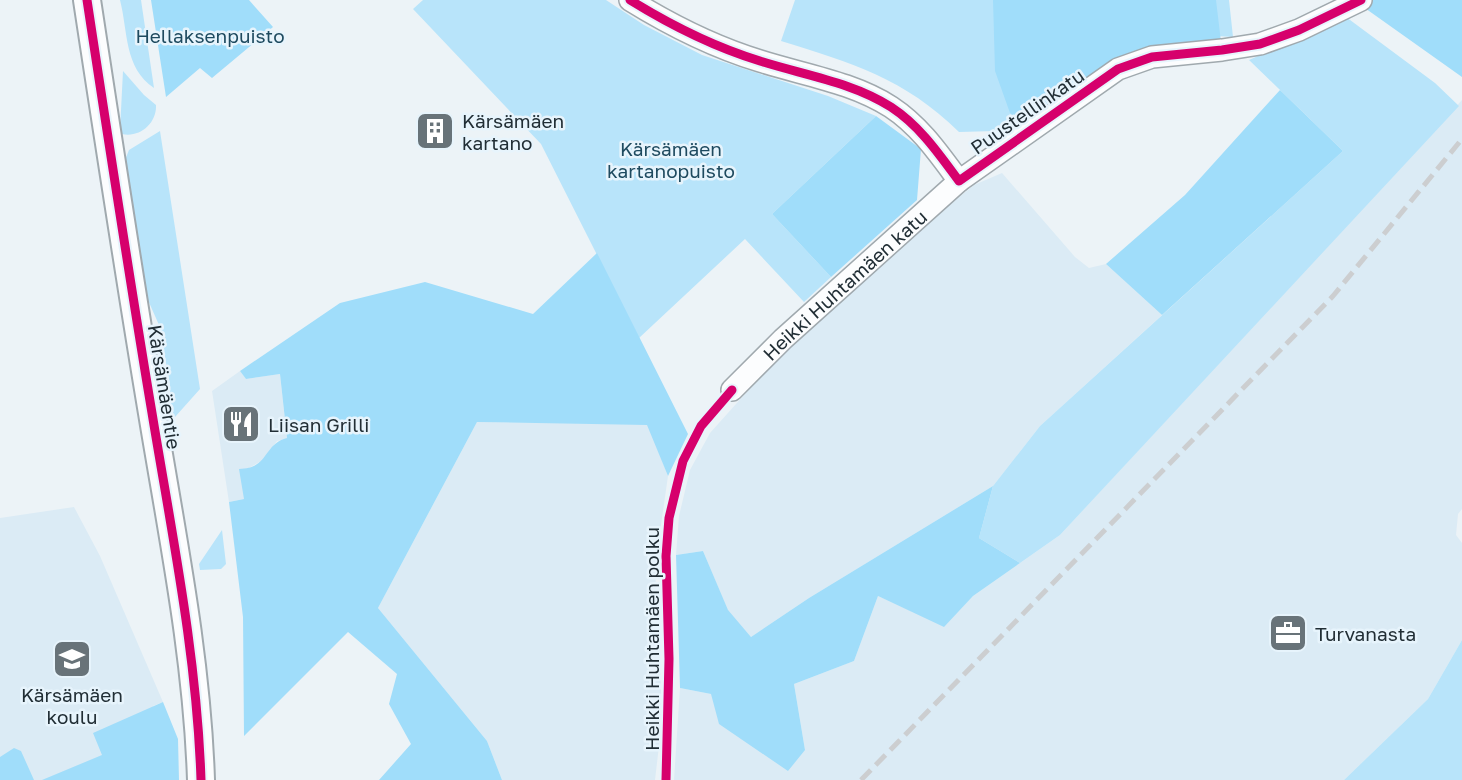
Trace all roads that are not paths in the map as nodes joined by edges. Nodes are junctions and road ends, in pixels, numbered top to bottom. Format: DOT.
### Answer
graph roads {
  1 [pos="87,0"];
  2 [pos="631,0"];
  3 [pos="1361,0"];
  4 [pos="959,181"];
  5 [pos="732,390"];
  6 [pos="201,780"];
  1 -- 6 [label="street, Kärsämäentie"];
  2 -- 4 [label="street"];
  3 -- 4 [label="street, Puustellinkatu"];
  4 -- 5 [label="street, Heikki Huhtamäen katu"];
}
